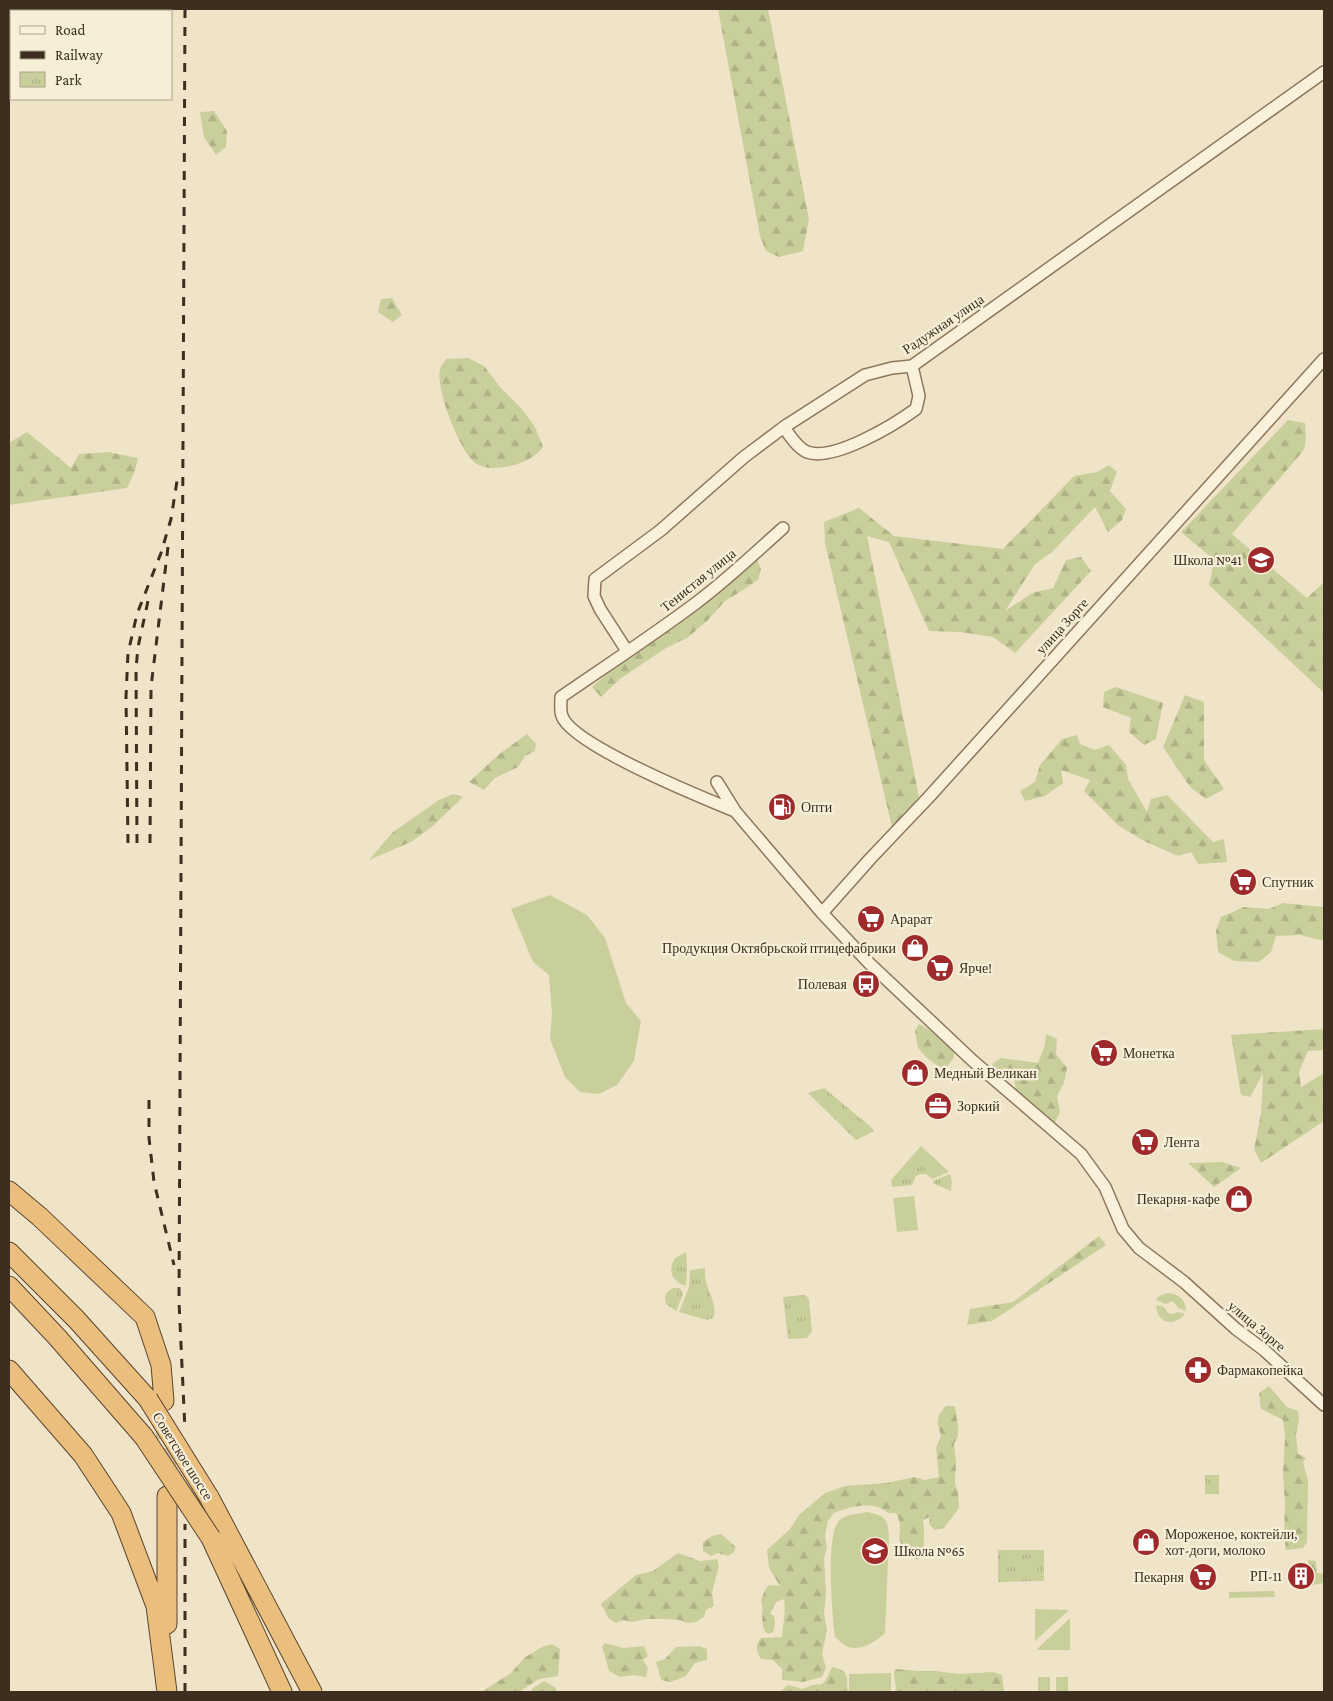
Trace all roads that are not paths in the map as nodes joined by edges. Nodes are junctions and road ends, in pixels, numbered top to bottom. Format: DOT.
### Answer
graph roads {
  1 [pos="1324,72"];
  2 [pos="1324,359"];
  3 [pos="912,366"];
  4 [pos="784,426"];
  5 [pos="784,528"];
  6 [pos="627,651"];
  7 [pos="717,782"];
  8 [pos="735,811"];
  9 [pos="822,914"];
  10 [pos="9,1191"];
  11 [pos="9,1252"];
  12 [pos="9,1286"];
  13 [pos="9,1370"];
  14 [pos="156,1400"];
  15 [pos="1324,1405"];
  16 [pos="167,1496"];
  17 [pos="168,1692"];
  18 [pos="282,1692"];
  19 [pos="312,1692"];
  1 -- 3 [label="street, Радужная улица"];
  2 -- 9 [label="street, улица Зорге"];
  3 -- 4 [label="street, Радужная улица"];
  3 -- 4 [label="street"];
  4 -- 6 [label="street, Радужная улица"];
  5 -- 6 [label="street, Тенистая улица"];
  6 -- 8 [label="street, Тенистая улица"];
  7 -- 8 [label="street, улица Зорге"];
  8 -- 9 [label="street, улица Зорге"];
  9 -- 15 [label="street, улица Зорге"];
  10 -- 14 [label="highway"];
  11 -- 14 [label="highway, Советское шоссе"];
  12 -- 18 [label="highway, Советское шоссе, bridge"];
  13 -- 17 [label="highway"];
  14 -- 19 [label="highway, Советское шоссе, bridge"];
  16 -- 17 [label="highway"];
}
